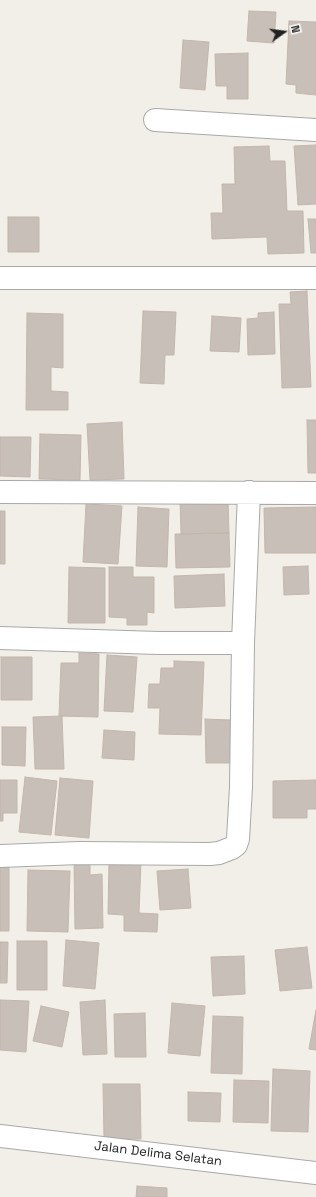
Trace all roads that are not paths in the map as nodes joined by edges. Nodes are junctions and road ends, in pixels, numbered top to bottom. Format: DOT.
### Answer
graph roads {
  1 [pos="155,120"];
  2 [pos="316,130"];
  3 [pos="0,278"];
  4 [pos="316,278"];
  5 [pos="0,492"];
  6 [pos="249,492"];
  7 [pos="316,493"];
  8 [pos="0,638"];
  9 [pos="243,643"];
  10 [pos="0,856"];
  11 [pos="0,1136"];
  12 [pos="316,1173"];
  1 -- 2 [label="street"];
  3 -- 4 [label="street"];
  5 -- 6 [label="street"];
  6 -- 7 [label="street"];
  6 -- 9 [label="street"];
  8 -- 9 [label="street"];
  9 -- 10 [label="street"];
  11 -- 12 [label="street, Jalan Delima Selatan"];
}
